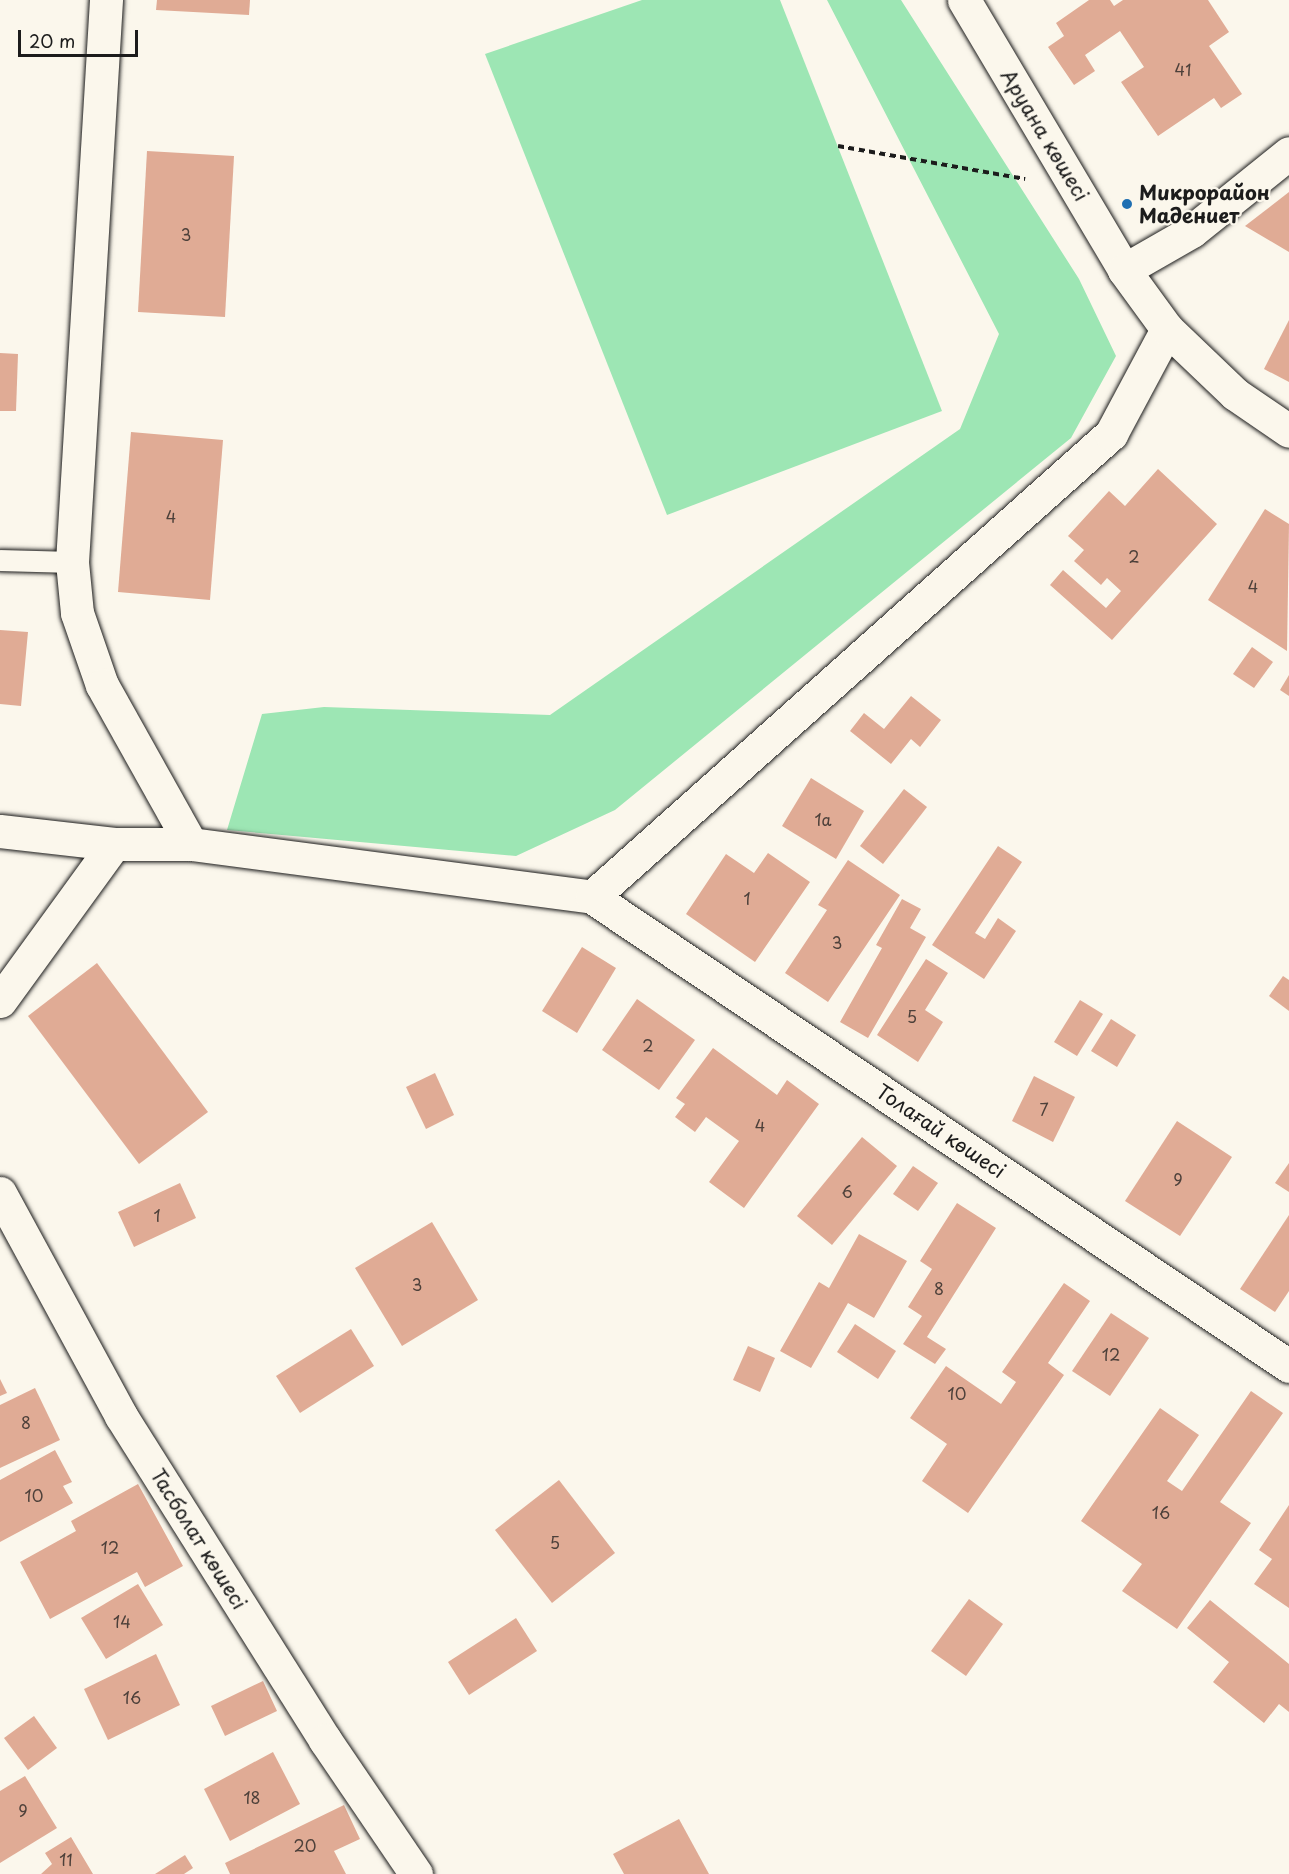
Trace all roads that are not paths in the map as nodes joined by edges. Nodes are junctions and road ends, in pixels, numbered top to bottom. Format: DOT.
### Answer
graph roads {
  1 [pos="106,0"];
  2 [pos="964,0"];
  3 [pos="1289,153"];
  4 [pos="1124,270"];
  5 [pos="1167,329"];
  6 [pos="1289,431"];
  7 [pos="0,560"];
  8 [pos="72,562"];
  9 [pos="0,831"];
  10 [pos="114,844"];
  11 [pos="191,844"];
  12 [pos="592,897"];
  13 [pos="0,1001"];
  14 [pos="0,1193"];
  15 [pos="1289,1366"];
  16 [pos="416,1874"];
  1 -- 8 [label="street"];
  2 -- 4 [label="street, Аруана көшесі"];
  3 -- 4 [label="street"];
  4 -- 5 [label="street, Аруана көшесі"];
  5 -- 6 [label="street, Аруана көшесі"];
  5 -- 12 [label="street"];
  7 -- 8 [label="lane"];
  8 -- 11 [label="street"];
  9 -- 10 [label="street"];
  10 -- 11 [label="street"];
  10 -- 13 [label="street"];
  11 -- 12 [label="street"];
  12 -- 15 [label="street, Толағай көшесі"];
  14 -- 16 [label="street, Тасболат көшесі"];
}
